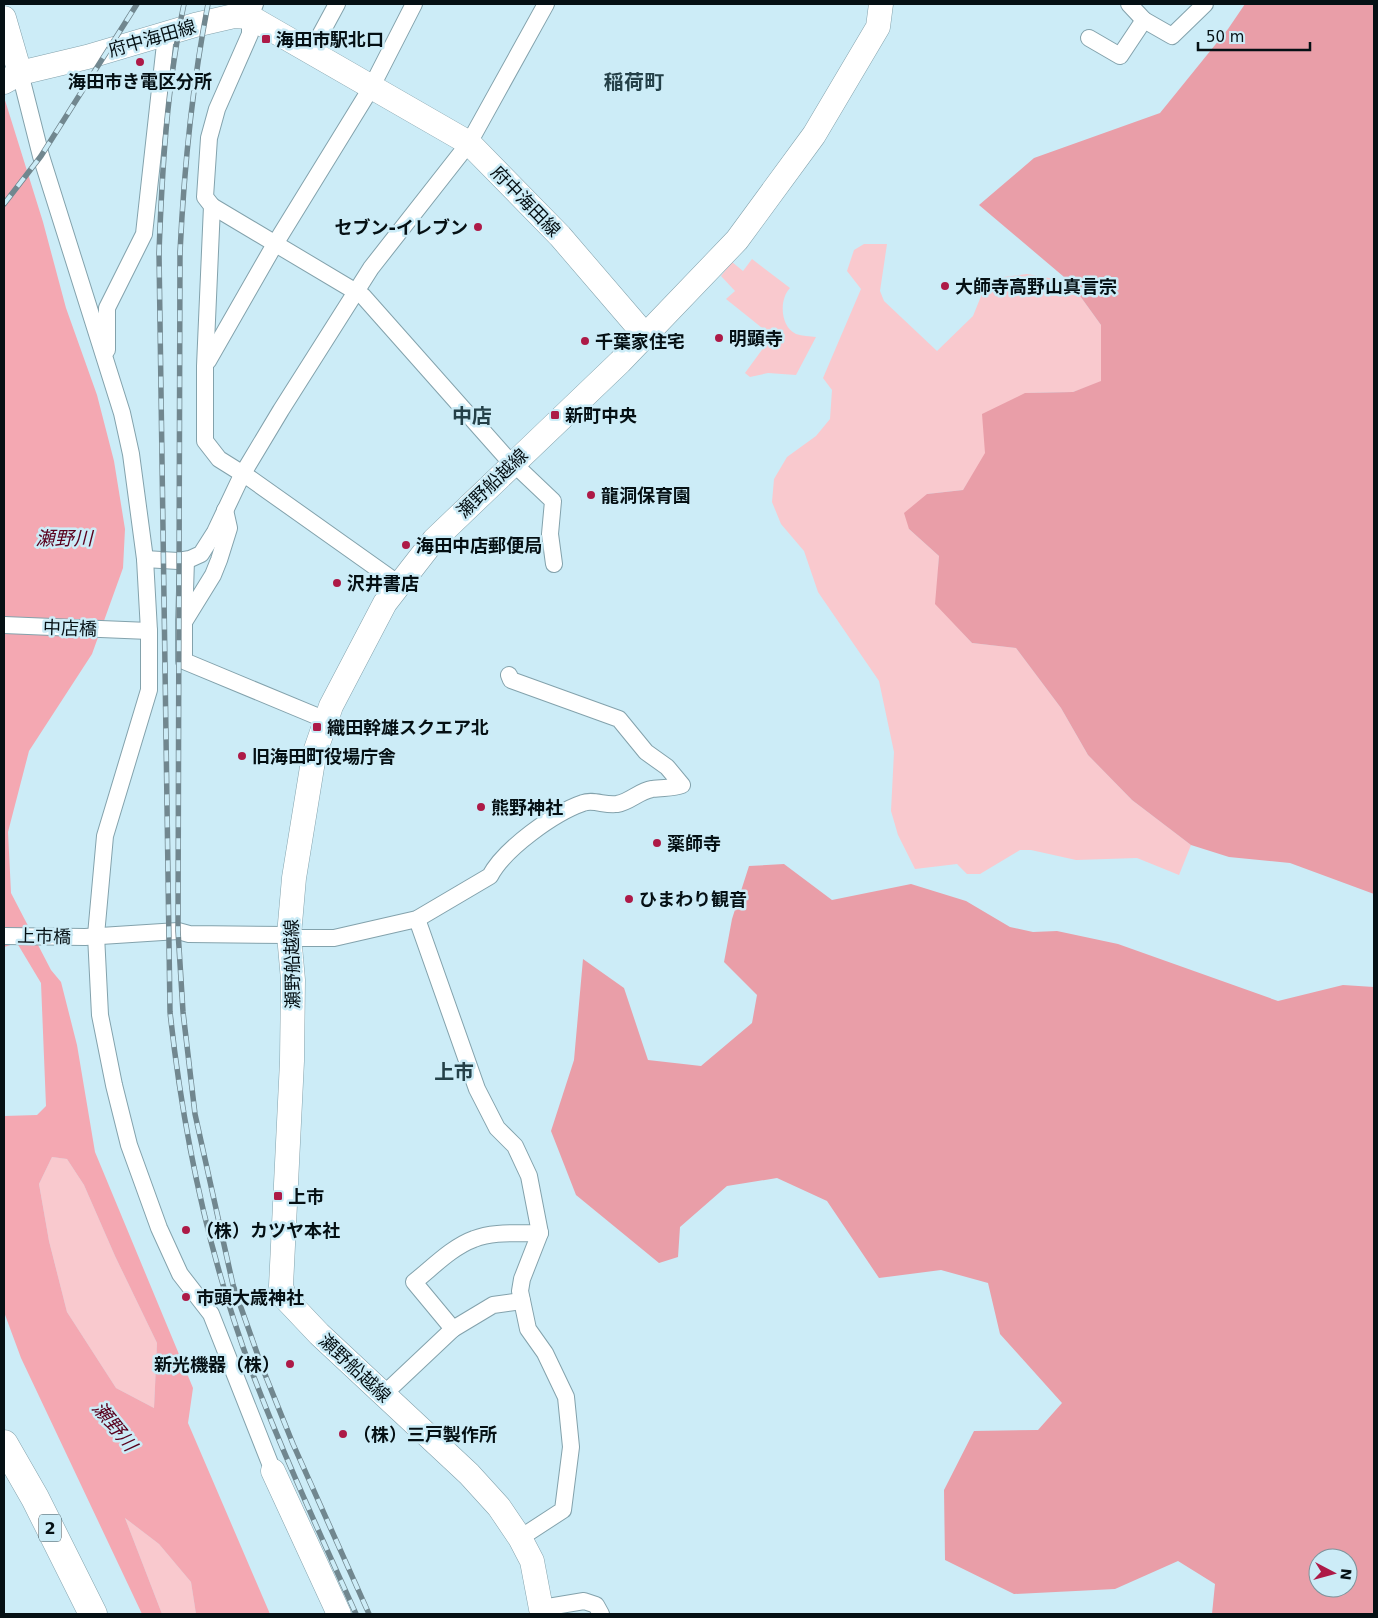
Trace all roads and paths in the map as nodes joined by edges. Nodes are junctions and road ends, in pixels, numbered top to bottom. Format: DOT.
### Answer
graph roads {
  1 [pos="337,4"];
  2 [pos="414,4"];
  3 [pos="546,4"];
  4 [pos="881,4"];
  5 [pos="1129,4"];
  6 [pos="1204,4"];
  7 [pos="252,10"];
  8 [pos="4,18"];
  9 [pos="1144,20"];
  10 [pos="166,35"];
  11 [pos="1089,38"];
  12 [pos="311,52"];
  13 [pos="10,79"];
  14 [pos="371,88"];
  15 [pos="469,143"];
  16 [pos="212,206"];
  17 [pos="275,244"];
  18 [pos="356,292"];
  19 [pos="645,335"];
  20 [pos="107,365"];
  21 [pos="205,366"];
  22 [pos="513,463"];
  23 [pos="242,475"];
  24 [pos="225,510"];
  25 [pos="222,552"];
  26 [pos="146,559"];
  27 [pos="554,564"];
  28 [pos="186,565"];
  29 [pos="399,584"];
  30 [pos="184,622"];
  31 [pos="4,625"];
  32 [pos="142,631"];
  33 [pos="509,675"];
  34 [pos="326,720"];
  35 [pos="416,919"];
  36 [pos="4,936"];
  37 [pos="90,936"];
  38 [pos="289,937"];
  39 [pos="540,1233"];
  40 [pos="522,1301"];
  41 [pos="453,1329"];
  42 [pos="383,1395"];
  43 [pos="4,1444"];
  44 [pos="273,1471"];
  45 [pos="520,1538"];
  46 [pos="542,1611"];
  47 [pos="93,1614"];
  48 [pos="339,1614"];
  49 [pos="601,1614"];
  1 -- 12 [label="street"];
  2 -- 14 [label="street"];
  3 -- 15 [label="street"];
  4 -- 19 [label="main road"];
  5 -- 9 [label="street"];
  6 -- 9 [label="street"];
  7 -- 10 [label="main road, 府中海田線"];
  7 -- 12 [label="main road, 府中海田線"];
  7 -- 16 [label="street"];
  8 -- 13 [label="main road"];
  9 -- 11 [label="street"];
  10 -- 13 [label="main road, 府中海田線"];
  10 -- 20 [label="street"];
  12 -- 14 [label="main road, 府中海田線"];
  13 -- 20 [label="street"];
  14 -- 15 [label="main road, 府中海田線"];
  14 -- 17 [label="street"];
  15 -- 18 [label="street"];
  15 -- 19 [label="main road, 府中海田線"];
  16 -- 17 [label="street"];
  16 -- 21 [label="street"];
  17 -- 18 [label="street"];
  17 -- 21 [label="street"];
  18 -- 22 [label="street"];
  18 -- 23 [label="street"];
  19 -- 22 [label="main road, 瀬野船越線"];
  20 -- 26 [label="street"];
  21 -- 23 [label="street"];
  22 -- 27 [label="street"];
  22 -- 29 [label="main road, 瀬野船越線"];
  23 -- 24 [label="street"];
  23 -- 29 [label="street"];
  24 -- 25 [label="street"];
  24 -- 28 [label="street"];
  25 -- 28 [label="street"];
  25 -- 30 [label="street"];
  26 -- 28 [label="street"];
  26 -- 32 [label="street"];
  28 -- 30 [label="street"];
  29 -- 34 [label="main road, 瀬野船越線"];
  30 -- 34 [label="street"];
  31 -- 32 [label="street, 中店橋"];
  32 -- 37 [label="street"];
  33 -- 35 [label="street, 上市橋"];
  34 -- 38 [label="main road, 瀬野船越線"];
  35 -- 38 [label="street, 上市橋"];
  35 -- 39 [label="street"];
  36 -- 37 [label="street, 上市橋"];
  37 -- 38 [label="street, 上市橋"];
  37 -- 44 [label="street"];
  38 -- 42 [label="main road, 瀬野船越線"];
  39 -- 40 [label="street"];
  39 -- 41 [label="street"];
  40 -- 41 [label="street"];
  40 -- 45 [label="street"];
  41 -- 42 [label="street"];
  42 -- 45 [label="main road, 瀬野船越線"];
  43 -- 47 [label="highway, 2"];
  44 -- 48 [label="main road"];
  45 -- 46 [label="main road, 瀬野船越線"];
  46 -- 49 [label="street"];
}
